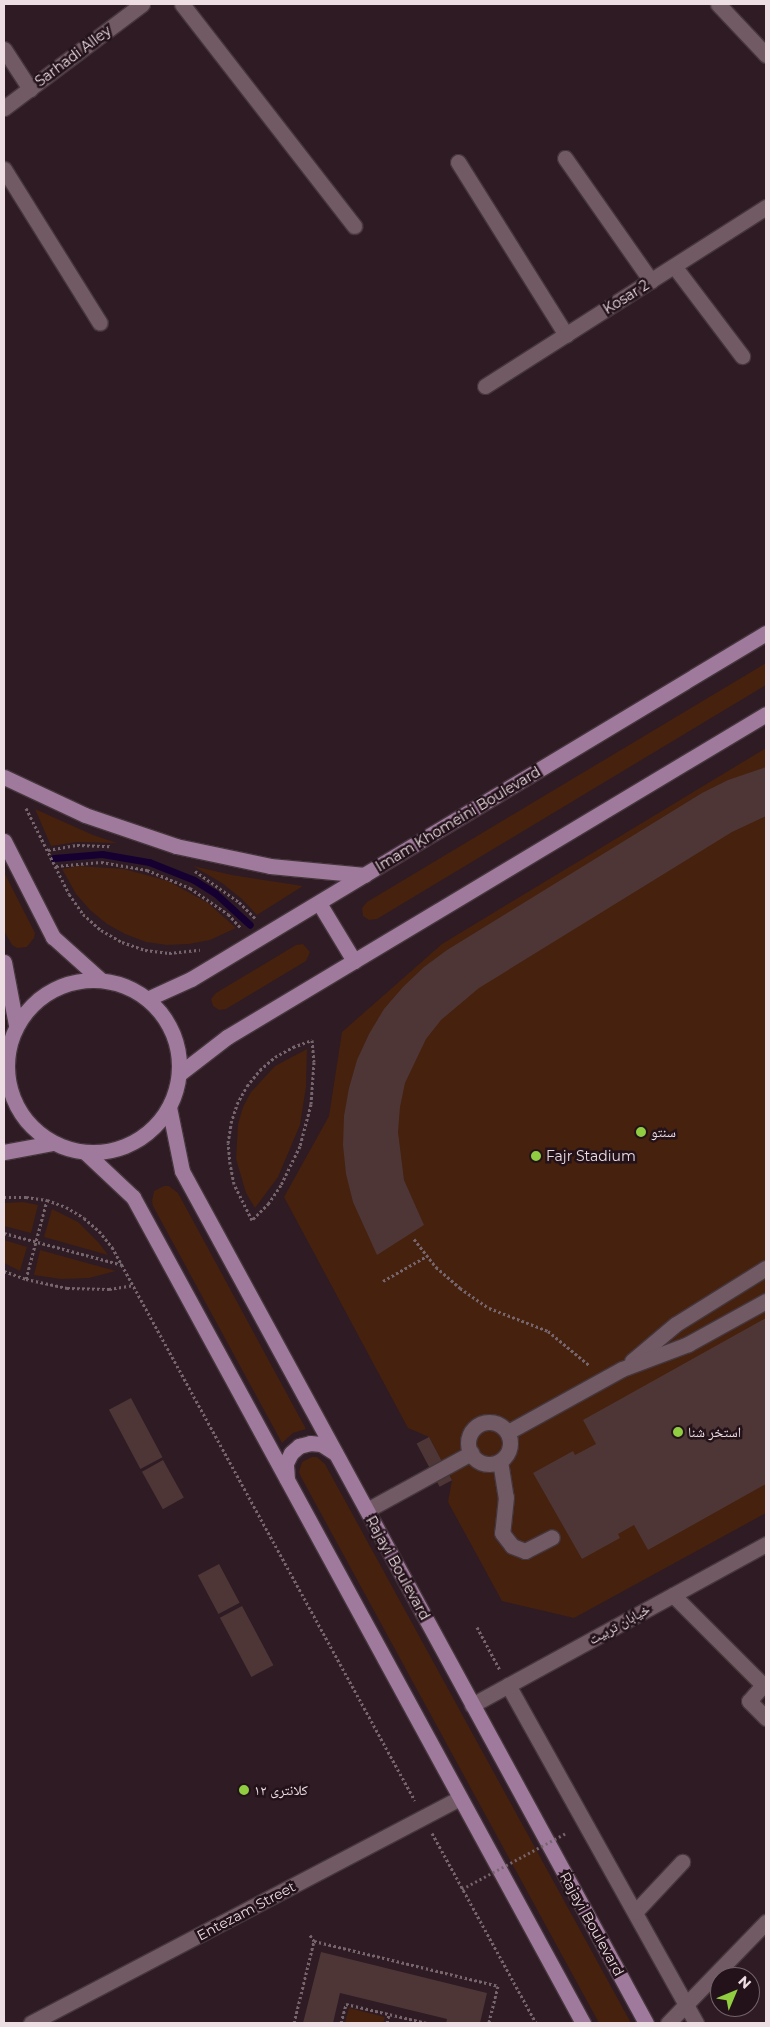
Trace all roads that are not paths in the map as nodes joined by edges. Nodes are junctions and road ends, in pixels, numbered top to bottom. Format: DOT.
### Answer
graph roads {
  1 [pos="142,4"];
  2 [pos="182,4"];
  3 [pos="718,4"];
  4 [pos="4,48"];
  5 [pos="766,55"];
  6 [pos="30,89"];
  7 [pos="4,108"];
  8 [pos="565,158"];
  9 [pos="458,162"];
  10 [pos="4,169"];
  11 [pos="766,207"];
  12 [pos="354,226"];
  13 [pos="674,266"];
  14 [pos="651,281"];
  15 [pos="100,323"];
  16 [pos="566,335"];
  17 [pos="742,356"];
  18 [pos="485,386"];
  19 [pos="766,633"];
  20 [pos="766,714"];
  21 [pos="4,777"];
  22 [pos="4,841"];
  23 [pos="365,875"];
  24 [pos="319,903"];
  25 [pos="354,961"];
  26 [pos="4,962"];
  27 [pos="101,980"];
  28 [pos="147,999"];
  29 [pos="16,1025"];
  30 [pos="5,1059"];
  31 [pos="179,1074"];
  32 [pos="169,1107"];
  33 [pos="52,1143"];
  34 [pos="4,1152"];
  35 [pos="85,1152"];
  36 [pos="766,1268"];
  37 [pos="766,1301"];
  38 [pos="622,1370"];
  39 [pos="508,1432"];
  40 [pos="471,1453"];
  41 [pos="337,1456"];
  42 [pos="500,1461"];
  43 [pos="288,1483"];
  44 [pos="367,1510"];
  45 [pos="552,1537"];
  46 [pos="766,1544"];
  47 [pos="674,1595"];
  48 [pos="508,1685"];
  49 [pos="472,1704"];
  50 [pos="766,1718"];
  51 [pos="460,1798"];
  52 [pos="682,1862"];
  53 [pos="634,1912"];
  54 [pos="766,1922"];
  55 [pos="686,2005"];
  56 [pos="31,2023"];
  57 [pos="583,2023"];
  58 [pos="646,2023"];
  59 [pos="668,2023"];
  60 [pos="696,2023"];
  1 -- 6 [label="street, Sarhadi Alley"];
  2 -- 12 [label="street"];
  3 -- 5 [label="street"];
  4 -- 6 [label="street"];
  6 -- 7 [label="street, Sarhadi Alley"];
  8 -- 14 [label="street"];
  9 -- 16 [label="street"];
  10 -- 15 [label="street"];
  11 -- 13 [label="street, Kosar 2"];
  13 -- 14 [label="street, Kosar 2"];
  13 -- 17 [label="street"];
  14 -- 16 [label="street, Kosar 2"];
  16 -- 18 [label="street, Kosar 2"];
  19 -- 23 [label="main road, Imam Khomeini Boulevard"];
  20 -- 25 [label="main road"];
  21 -- 23 [label="main road"];
  22 -- 27 [label="main road"];
  23 -- 24 [label="main road, Imam Khomeini Boulevard"];
  24 -- 25 [label="main road"];
  24 -- 28 [label="main road, Imam Khomeini Boulevard"];
  25 -- 31 [label="main road"];
  26 -- 29 [label="main road"];
  27 -- 28 [label="main road"];
  27 -- 29 [label="main road"];
  28 -- 31 [label="main road"];
  29 -- 30 [label="main road"];
  30 -- 33 [label="main road"];
  31 -- 32 [label="main road"];
  32 -- 35 [label="main road"];
  32 -- 41 [label="main road, Rajayi Boulevard"];
  33 -- 34 [label="main road"];
  33 -- 35 [label="main road"];
  35 -- 43 [label="main road"];
  36 -- 38 [label="street"];
  37 -- 38 [label="street"];
  38 -- 39 [label="street"];
  39 -- 40 [label="street"];
  39 -- 42 [label="street"];
  40 -- 42 [label="street"];
  40 -- 44 [label="street"];
  41 -- 43 [label="main road"];
  41 -- 44 [label="main road, Rajayi Boulevard"];
  42 -- 45 [label="street"];
  43 -- 51 [label="main road"];
  44 -- 49 [label="main road, Rajayi Boulevard"];
  46 -- 47 [label="street, خیابان تربیت"];
  47 -- 48 [label="street, خیابان تربیت"];
  47 -- 50 [label="street"];
  48 -- 49 [label="street, خیابان تربیت"];
  48 -- 53 [label="street"];
  49 -- 58 [label="main road, Rajayi Boulevard"];
  51 -- 56 [label="street, Entezam Street"];
  51 -- 57 [label="main road"];
  52 -- 53 [label="street"];
  53 -- 55 [label="street"];
  54 -- 55 [label="street"];
  55 -- 59 [label="street"];
  55 -- 60 [label="street"];
}
